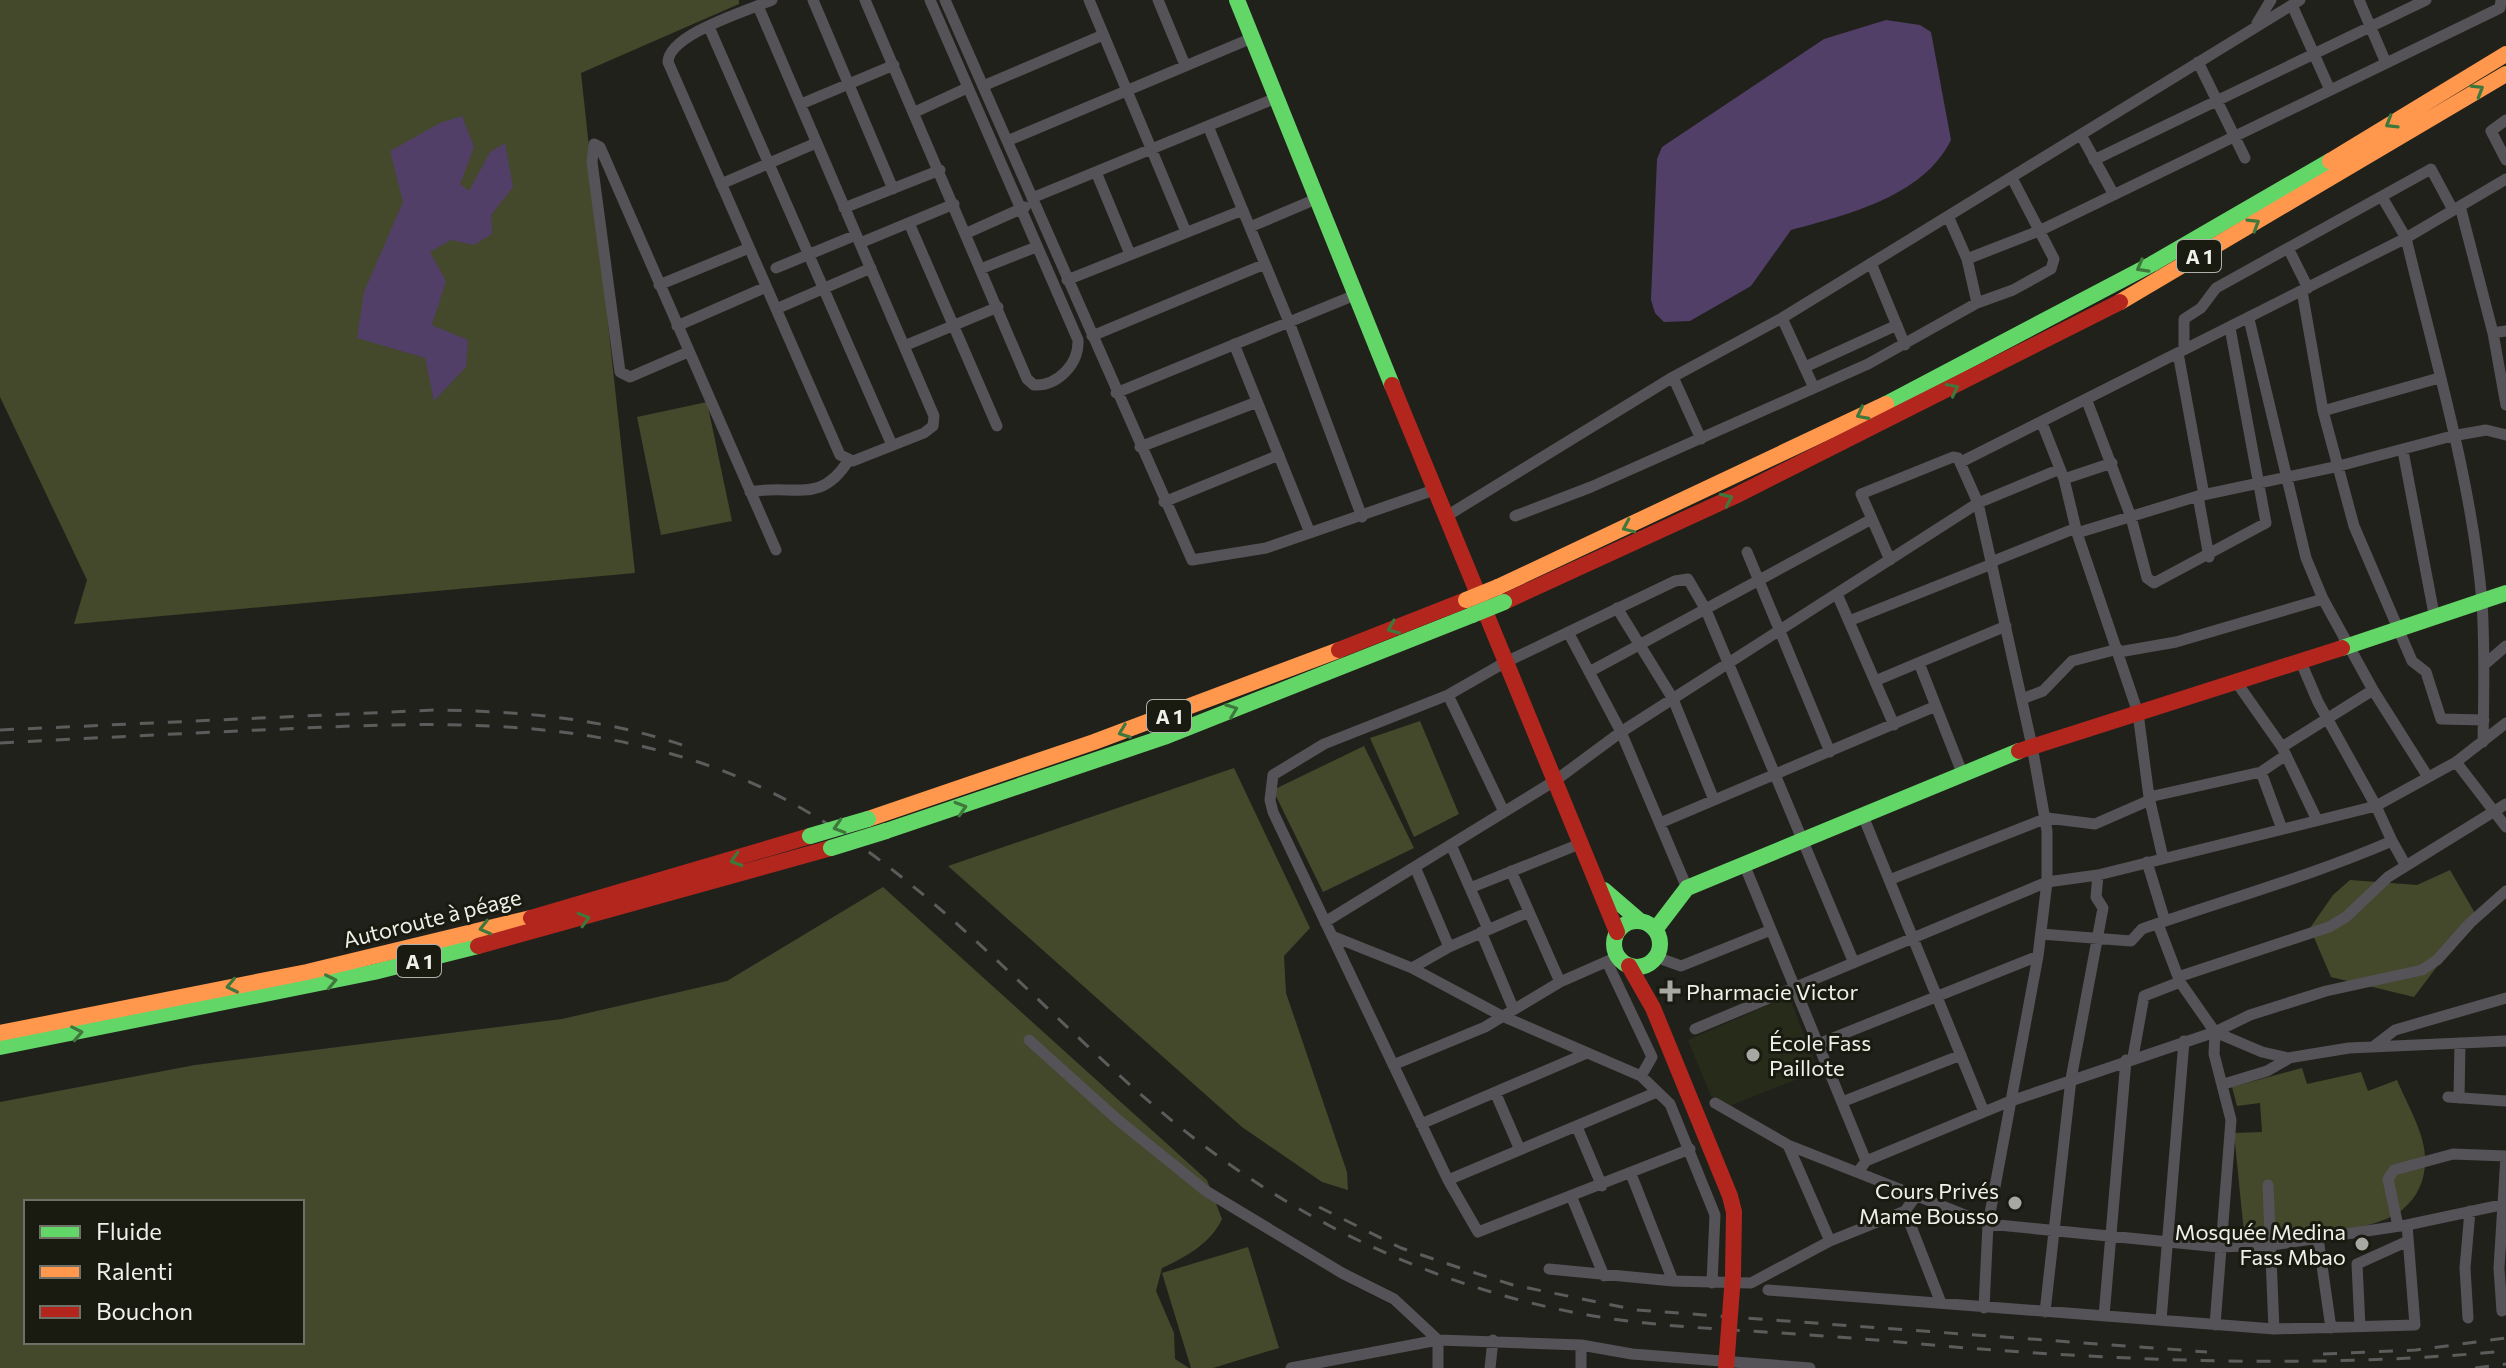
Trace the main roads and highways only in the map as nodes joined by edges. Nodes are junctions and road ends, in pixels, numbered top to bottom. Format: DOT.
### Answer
graph roads {
  1 [pos="1237,0"];
  2 [pos="2506,54"];
  3 [pos="2506,74"];
  4 [pos="2506,593"];
  5 [pos="1501,594"];
  6 [pos="1469,607"];
  7 [pos="1602,889"];
  8 [pos="1648,926"];
  9 [pos="1617,932"];
  10 [pos="1656,957"];
  11 [pos="1618,962"];
  12 [pos="1653,1008"];
  13 [pos="0,1033"];
  14 [pos="0,1047"];
  15 [pos="1726,1368"];
  1 -- 7 [label="main road"];
  2 -- 5 [label="main road, A 1, one-way"];
  5 -- 3 [label="main road, A 1, one-way"];
  4 -- 8 [label="main road"];
  5 -- 6 [label="main road, A 1, bridge"];
  6 -- 13 [label="main road, Autoroute à péage / A 1, one-way, bridge"];
  14 -- 6 [label="main road, A 1, one-way, bridge"];
  7 -- 8 [label="main road"];
  7 -- 9 [label="main road"];
  8 -- 9 [label="main road"];
  8 -- 10 [label="main road"];
  9 -- 11 [label="main road"];
  10 -- 11 [label="main road"];
  10 -- 12 [label="main road"];
  11 -- 12 [label="main road"];
  12 -- 15 [label="main road, bridge"];
}
